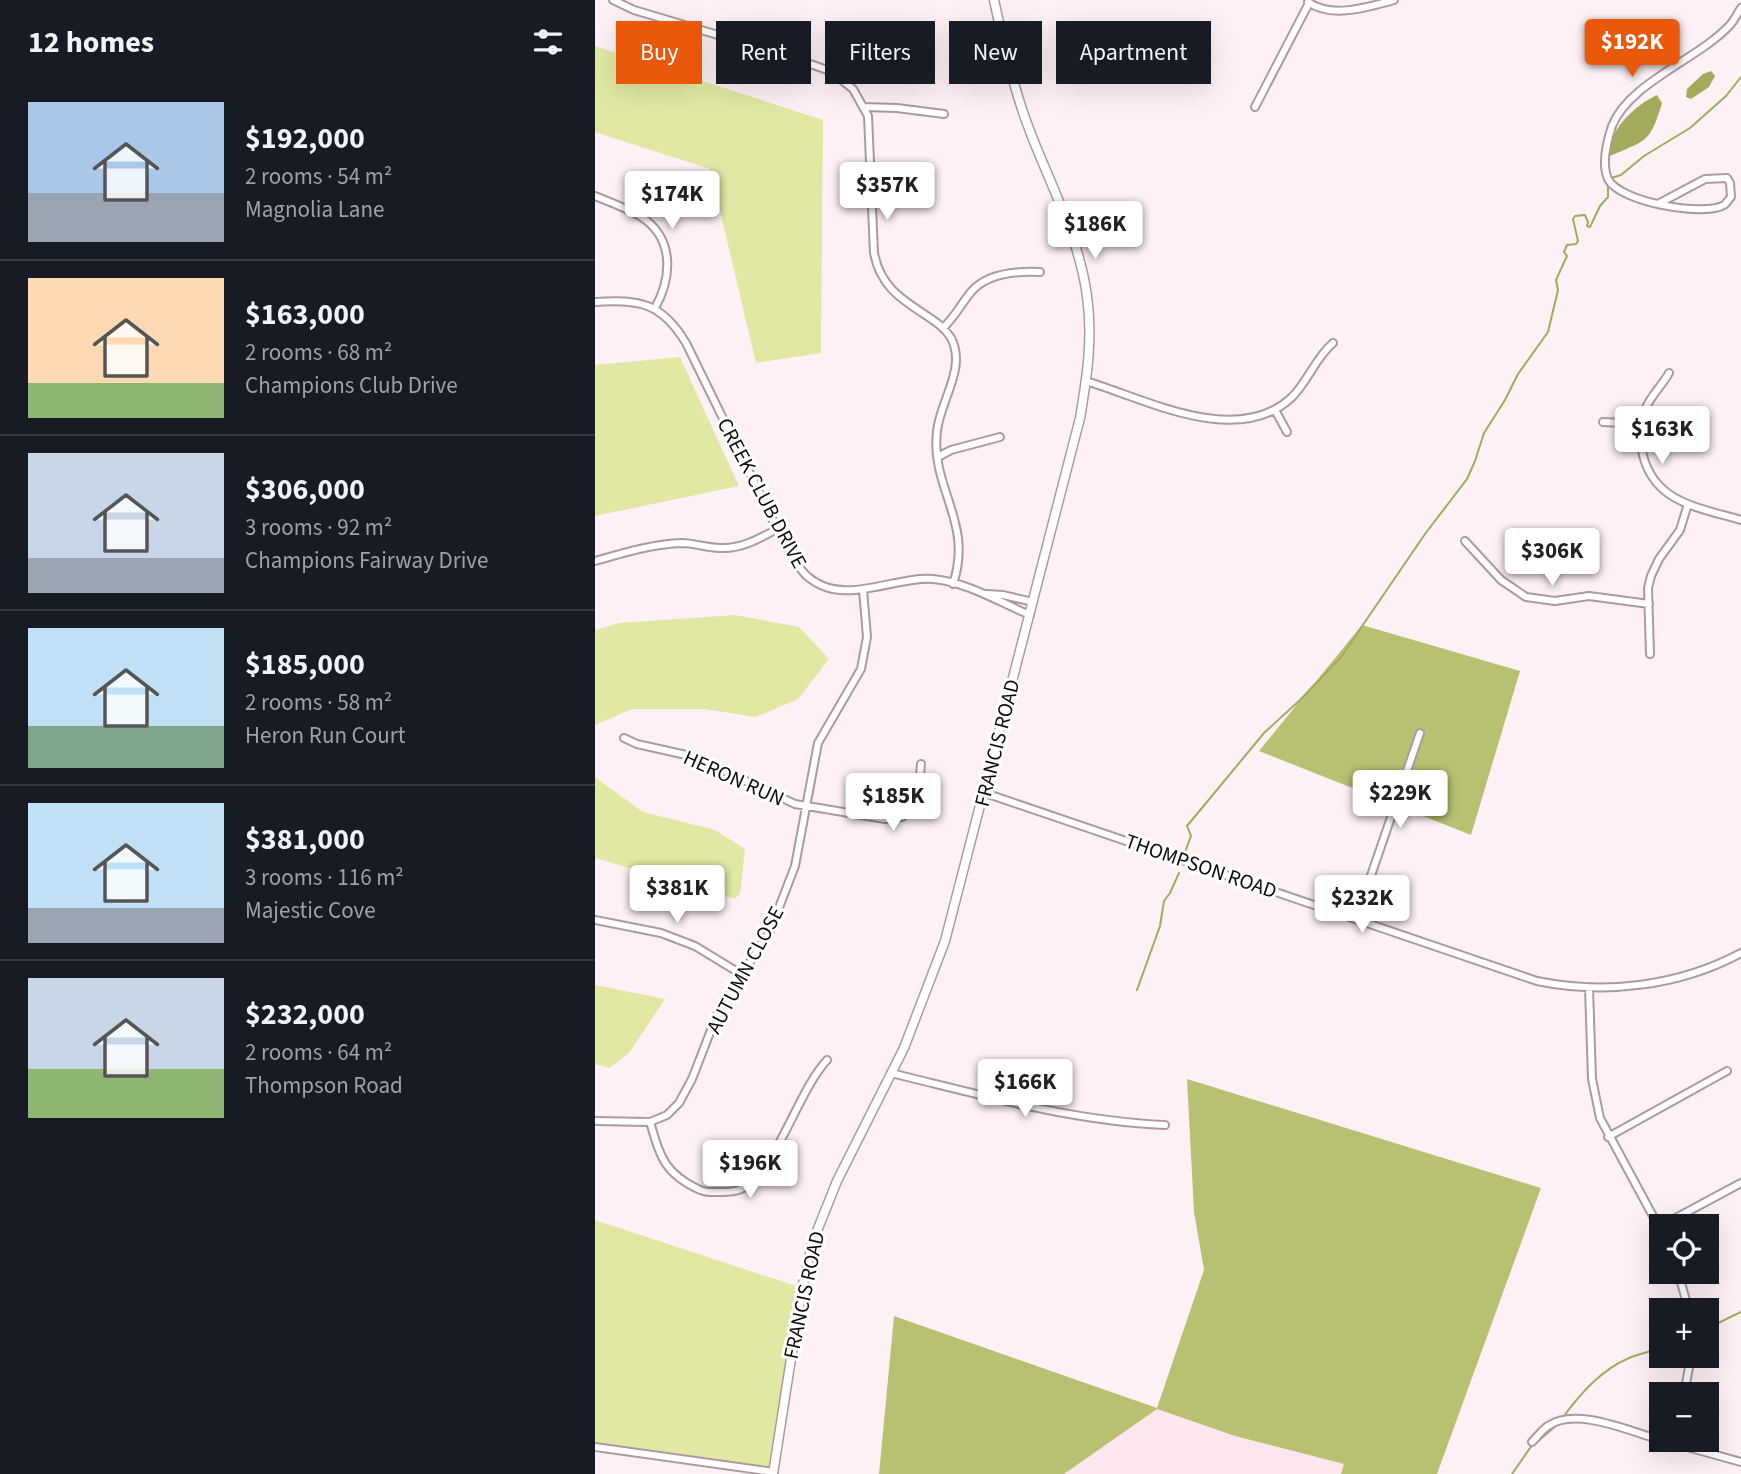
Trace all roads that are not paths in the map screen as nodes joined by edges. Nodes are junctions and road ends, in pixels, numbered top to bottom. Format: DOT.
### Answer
graph roads {
  1 [pos="613,0"];
  2 [pos="994,0"];
  3 [pos="1394,0"];
  4 [pos="1308,1"];
  5 [pos="1741,8"];
  6 [pos="865,107"];
  7 [pos="1255,107"];
  8 [pos="944,114"];
  9 [pos="595,196"];
  10 [pos="1658,204"];
  11 [pos="1041,272"];
  12 [pos="595,302"];
  13 [pos="655,308"];
  14 [pos="943,328"];
  15 [pos="1333,343"];
  16 [pos="1669,373"];
  17 [pos="1086,382"];
  18 [pos="1275,410"];
  19 [pos="1603,422"];
  20 [pos="1642,424"];
  21 [pos="1287,432"];
  22 [pos="1000,437"];
  23 [pos="938,457"];
  24 [pos="1688,503"];
  25 [pos="1741,520"];
  26 [pos="777,529"];
  27 [pos="1465,541"];
  28 [pos="595,561"];
  29 [pos="953,584"];
  30 [pos="863,590"];
  31 [pos="982,594"];
  32 [pos="1033,602"];
  33 [pos="1649,604"];
  34 [pos="1030,615"];
  35 [pos="1650,654"];
  36 [pos="1420,733"];
  37 [pos="624,738"];
  38 [pos="921,764"];
  39 [pos="985,793"];
  40 [pos="805,806"];
  41 [pos="1356,919"];
  42 [pos="595,920"];
  43 [pos="1741,953"];
  44 [pos="741,974"];
  45 [pos="1589,988"];
  46 [pos="827,1060"];
  47 [pos="1727,1071"];
  48 [pos="891,1073"];
  49 [pos="595,1121"];
  50 [pos="650,1122"];
  51 [pos="1165,1125"];
  52 [pos="1608,1137"];
  53 [pos="1741,1183"];
  54 [pos="1652,1214"];
  55 [pos="1686,1214"];
  56 [pos="1649,1437"];
  57 [pos="1532,1442"];
  58 [pos="595,1447"];
  59 [pos="1704,1452"];
  60 [pos="1741,1462"];
  61 [pos="773,1473"];
  1 -- 6 [label="street"];
  2 -- 17 [label="street, FRANCIS ROAD"];
  3 -- 4 [label="street"];
  4 -- 7 [label="street"];
  5 -- 10 [label="street"];
  6 -- 8 [label="street"];
  6 -- 14 [label="street"];
  9 -- 13 [label="street"];
  10 -- 10 [label="street"];
  11 -- 14 [label="street"];
  12 -- 13 [label="street"];
  13 -- 26 [label="street, CREEK CLUB DRIVE"];
  14 -- 23 [label="street"];
  15 -- 18 [label="street"];
  16 -- 20 [label="street"];
  17 -- 18 [label="street"];
  17 -- 32 [label="street, FRANCIS ROAD"];
  18 -- 21 [label="street"];
  19 -- 20 [label="street"];
  20 -- 24 [label="street"];
  22 -- 23 [label="street"];
  23 -- 29 [label="street"];
  24 -- 25 [label="street"];
  24 -- 33 [label="street"];
  26 -- 28 [label="street"];
  26 -- 30 [label="street, CREEK CLUB DRIVE"];
  27 -- 33 [label="street"];
  29 -- 30 [label="street, CREEK CLUB DRIVE"];
  29 -- 31 [label="street, CREEK CLUB DRIVE"];
  30 -- 40 [label="street, AUTUMN CLOSE"];
  31 -- 32 [label="street, CREEK CLUB DRIVE"];
  31 -- 34 [label="street, CREEK CLUB DRIVE"];
  32 -- 34 [label="street, FRANCIS ROAD"];
  33 -- 35 [label="street"];
  34 -- 39 [label="street, FRANCIS ROAD"];
  36 -- 41 [label="street"];
  37 -- 40 [label="street, HERON RUN"];
  38 -- 40 [label="street, HERON RUN"];
  39 -- 41 [label="street, THOMPSON ROAD"];
  39 -- 48 [label="street, FRANCIS ROAD"];
  40 -- 44 [label="street, AUTUMN CLOSE"];
  41 -- 45 [label="street, THOMPSON ROAD"];
  42 -- 44 [label="street"];
  43 -- 45 [label="street, THOMPSON ROAD"];
  44 -- 50 [label="street, AUTUMN CLOSE"];
  45 -- 52 [label="street"];
  46 -- 50 [label="street"];
  47 -- 52 [label="street"];
  48 -- 51 [label="street"];
  48 -- 61 [label="street, FRANCIS ROAD"];
  49 -- 50 [label="street"];
  52 -- 54 [label="street"];
  53 -- 55 [label="street"];
  56 -- 57 [label="street"];
  58 -- 61 [label="street"];
  59 -- 60 [label="street"];
}
